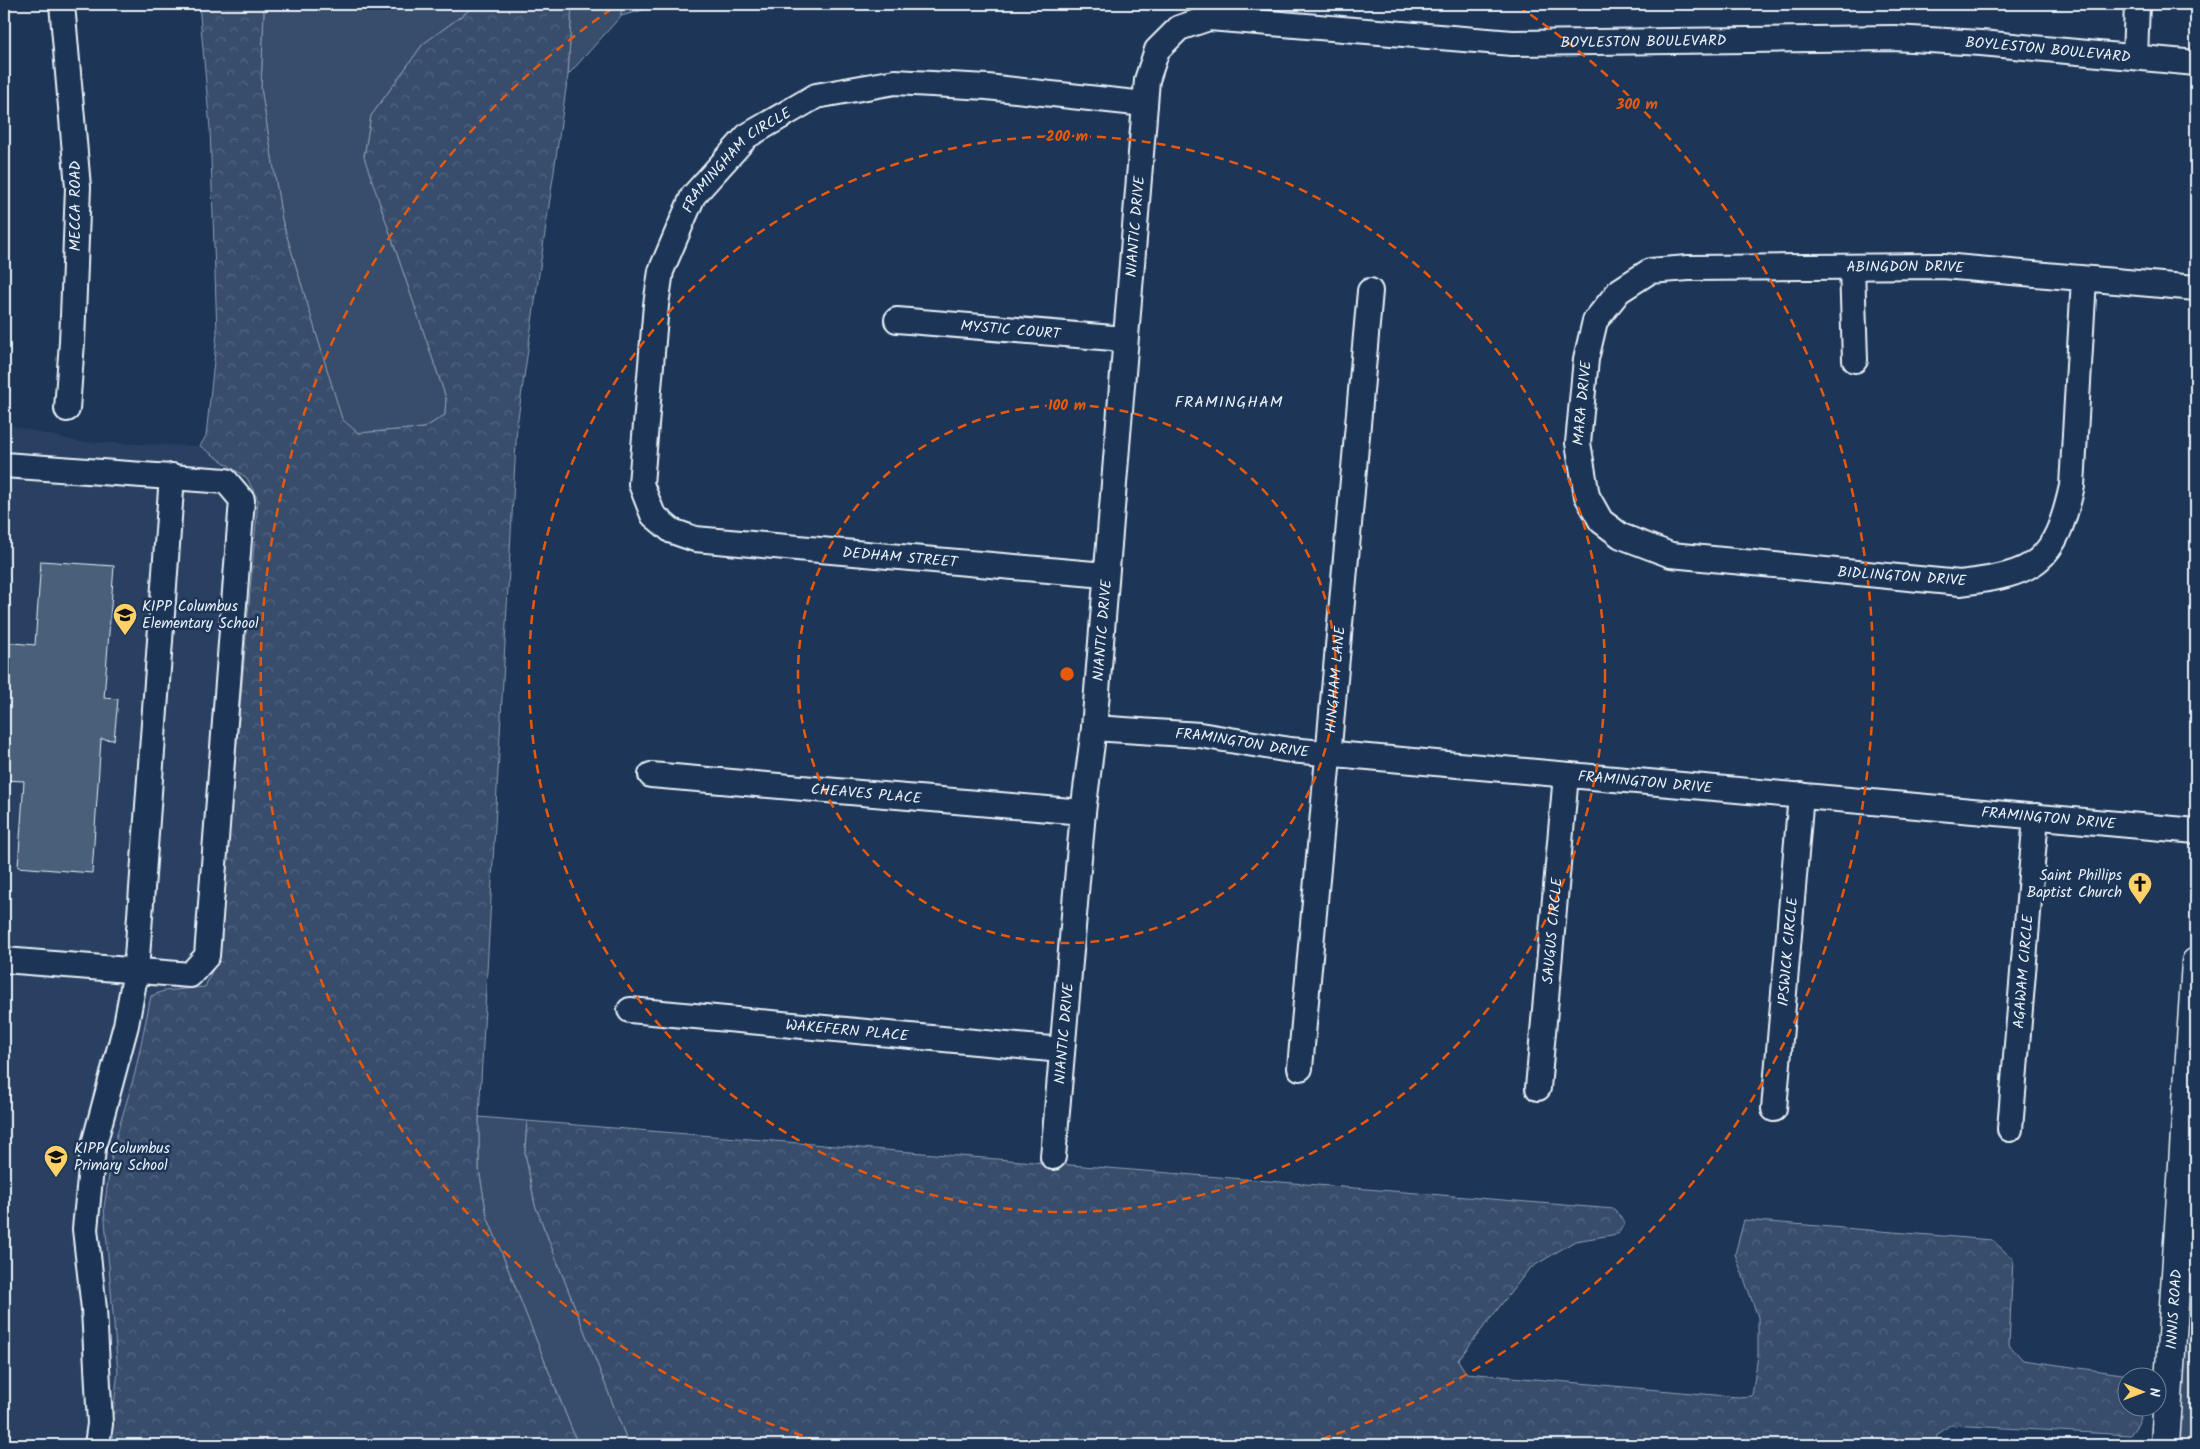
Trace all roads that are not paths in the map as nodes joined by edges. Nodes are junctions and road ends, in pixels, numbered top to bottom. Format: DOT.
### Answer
graph roads {
  1 [pos="62,4"];
  2 [pos="2137,4"];
  3 [pos="1300,14"];
  4 [pos="2134,57"];
  5 [pos="2196,63"];
  6 [pos="1145,104"];
  7 [pos="1852,267"];
  8 [pos="2084,279"];
  9 [pos="2196,288"];
  10 [pos="1370,291"];
  11 [pos="1619,291"];
  12 [pos="897,320"];
  13 [pos="1125,339"];
  14 [pos="1855,360"];
  15 [pos="66,410"];
  16 [pos="4,465"];
  17 [pos="172,476"];
  18 [pos="1601,521"];
  19 [pos="695,539"];
  20 [pos="1105,575"];
  21 [pos="1094,728"];
  22 [pos="1330,752"];
  23 [pos="651,775"];
  24 [pos="1566,775"];
  25 [pos="1801,795"];
  26 [pos="1083,812"];
  27 [pos="2036,816"];
  28 [pos="2196,831"];
  29 [pos="4,960"];
  30 [pos="2196,962"];
  31 [pos="136,971"];
  32 [pos="630,1010"];
  33 [pos="1062,1050"];
  34 [pos="1300,1068"];
  35 [pos="1538,1088"];
  36 [pos="1774,1109"];
  37 [pos="2010,1129"];
  38 [pos="1054,1157"];
  39 [pos="98,1445"];
  40 [pos="2165,1445"];
  1 -- 15 [label="street, MECCA ROAD"];
  2 -- 4 [label="street"];
  3 -- 4 [label="street, BOYLESTON BOULEVARD"];
  3 -- 6 [label="street, BOYLESTON BOULEVARD"];
  4 -- 5 [label="street, BOYLESTON BOULEVARD"];
  6 -- 13 [label="street, NIANTIC DRIVE"];
  6 -- 19 [label="street, FRAMINGHAM CIRCLE"];
  7 -- 8 [label="street, ABINGDON DRIVE"];
  7 -- 11 [label="street, ABINGDON DRIVE"];
  7 -- 14 [label="street"];
  8 -- 9 [label="street, ABINGDON DRIVE"];
  8 -- 18 [label="street, BIDLINGTON DRIVE"];
  10 -- 22 [label="street, HINGHAM LANE"];
  11 -- 18 [label="street, MARA DRIVE"];
  12 -- 13 [label="street, MYSTIC COURT"];
  13 -- 20 [label="street, NIANTIC DRIVE"];
  16 -- 17 [label="street"];
  17 -- 31 [label="street"];
  17 -- 31 [label="street"];
  19 -- 20 [label="street, DEDHAM STREET"];
  20 -- 21 [label="street, NIANTIC DRIVE"];
  21 -- 22 [label="street, FRAMINGTON DRIVE"];
  21 -- 26 [label="street, NIANTIC DRIVE"];
  22 -- 24 [label="street, FRAMINGTON DRIVE"];
  22 -- 34 [label="street, HINGHAM LANE"];
  23 -- 26 [label="street, CHEAVES PLACE"];
  24 -- 25 [label="street, FRAMINGTON DRIVE"];
  24 -- 35 [label="street, SAUGUS CIRCLE"];
  25 -- 27 [label="street, FRAMINGTON DRIVE"];
  25 -- 36 [label="street, IPSWICK CIRCLE"];
  26 -- 33 [label="street, NIANTIC DRIVE"];
  27 -- 28 [label="street, FRAMINGTON DRIVE"];
  27 -- 37 [label="street, AGAWAM CIRCLE"];
  29 -- 31 [label="street"];
  30 -- 40 [label="main road, INNIS ROAD"];
  31 -- 39 [label="street"];
  32 -- 33 [label="street, WAKEFERN PLACE"];
  33 -- 38 [label="street, NIANTIC DRIVE"];
}
